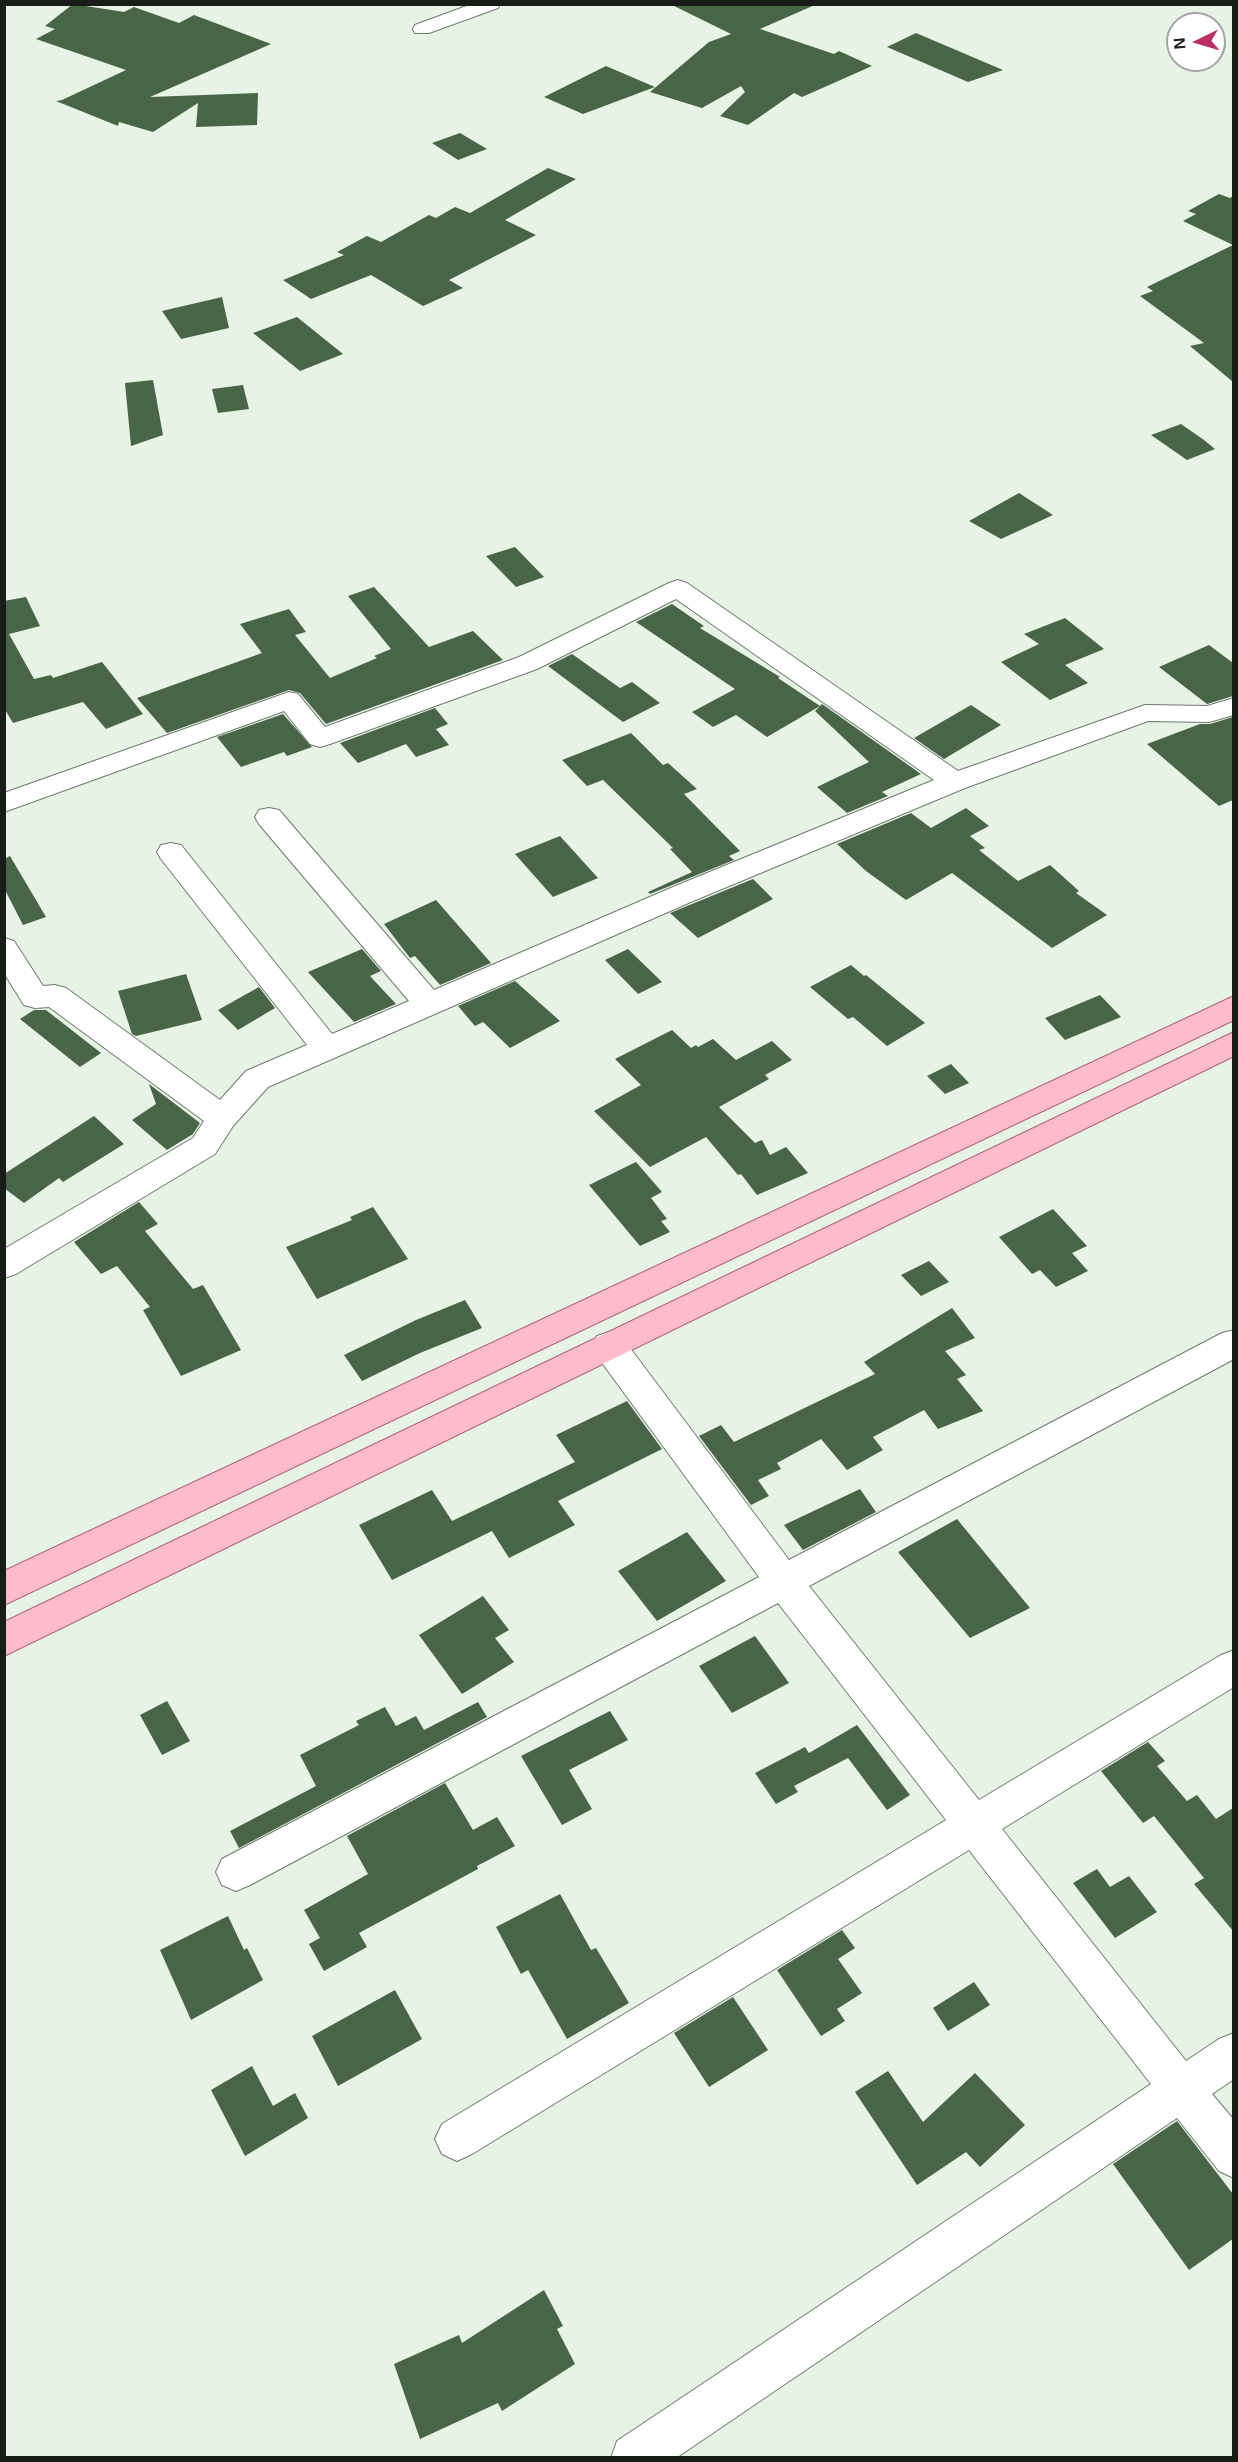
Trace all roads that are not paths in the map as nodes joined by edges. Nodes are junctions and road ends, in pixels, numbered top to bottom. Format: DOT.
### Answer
graph roads {
  1 [pos="485,5"];
  2 [pos="422,29"];
  3 [pos="1233,706"];
  4 [pos="955,782"];
  5 [pos="4,803"];
  6 [pos="269,817"];
  7 [pos="171,852"];
  8 [pos="4,948"];
  9 [pos="429,1004"];
  10 [pos="1233,1007"];
  11 [pos="1233,1042"];
  12 [pos="327,1049"];
  13 [pos="222,1118"];
  14 [pos="4,1265"];
  15 [pos="1233,1343"];
  16 [pos="609,1346"];
  17 [pos="784,1582"];
  18 [pos="4,1589"];
  19 [pos="4,1640"];
  20 [pos="1233,1667"];
  21 [pos="975,1826"];
  22 [pos="236,1872"];
  23 [pos="1233,2054"];
  24 [pos="1181,2089"];
  25 [pos="457,2139"];
  26 [pos="1233,2156"];
  27 [pos="634,2457"];
  1 -- 2 [label="street"];
  3 -- 4 [label="street"];
  4 -- 5 [label="street"];
  4 -- 9 [label="street"];
  6 -- 9 [label="street"];
  7 -- 12 [label="street"];
  8 -- 13 [label="street"];
  9 -- 12 [label="street"];
  10 -- 18 [label="main road"];
  11 -- 16 [label="main road"];
  12 -- 13 [label="street"];
  13 -- 14 [label="street"];
  15 -- 17 [label="street"];
  16 -- 17 [label="street"];
  16 -- 19 [label="main road"];
  17 -- 21 [label="street"];
  17 -- 22 [label="street"];
  20 -- 21 [label="street"];
  21 -- 24 [label="street"];
  21 -- 25 [label="street"];
  23 -- 24 [label="street"];
  24 -- 26 [label="street"];
  24 -- 27 [label="street"];
}
